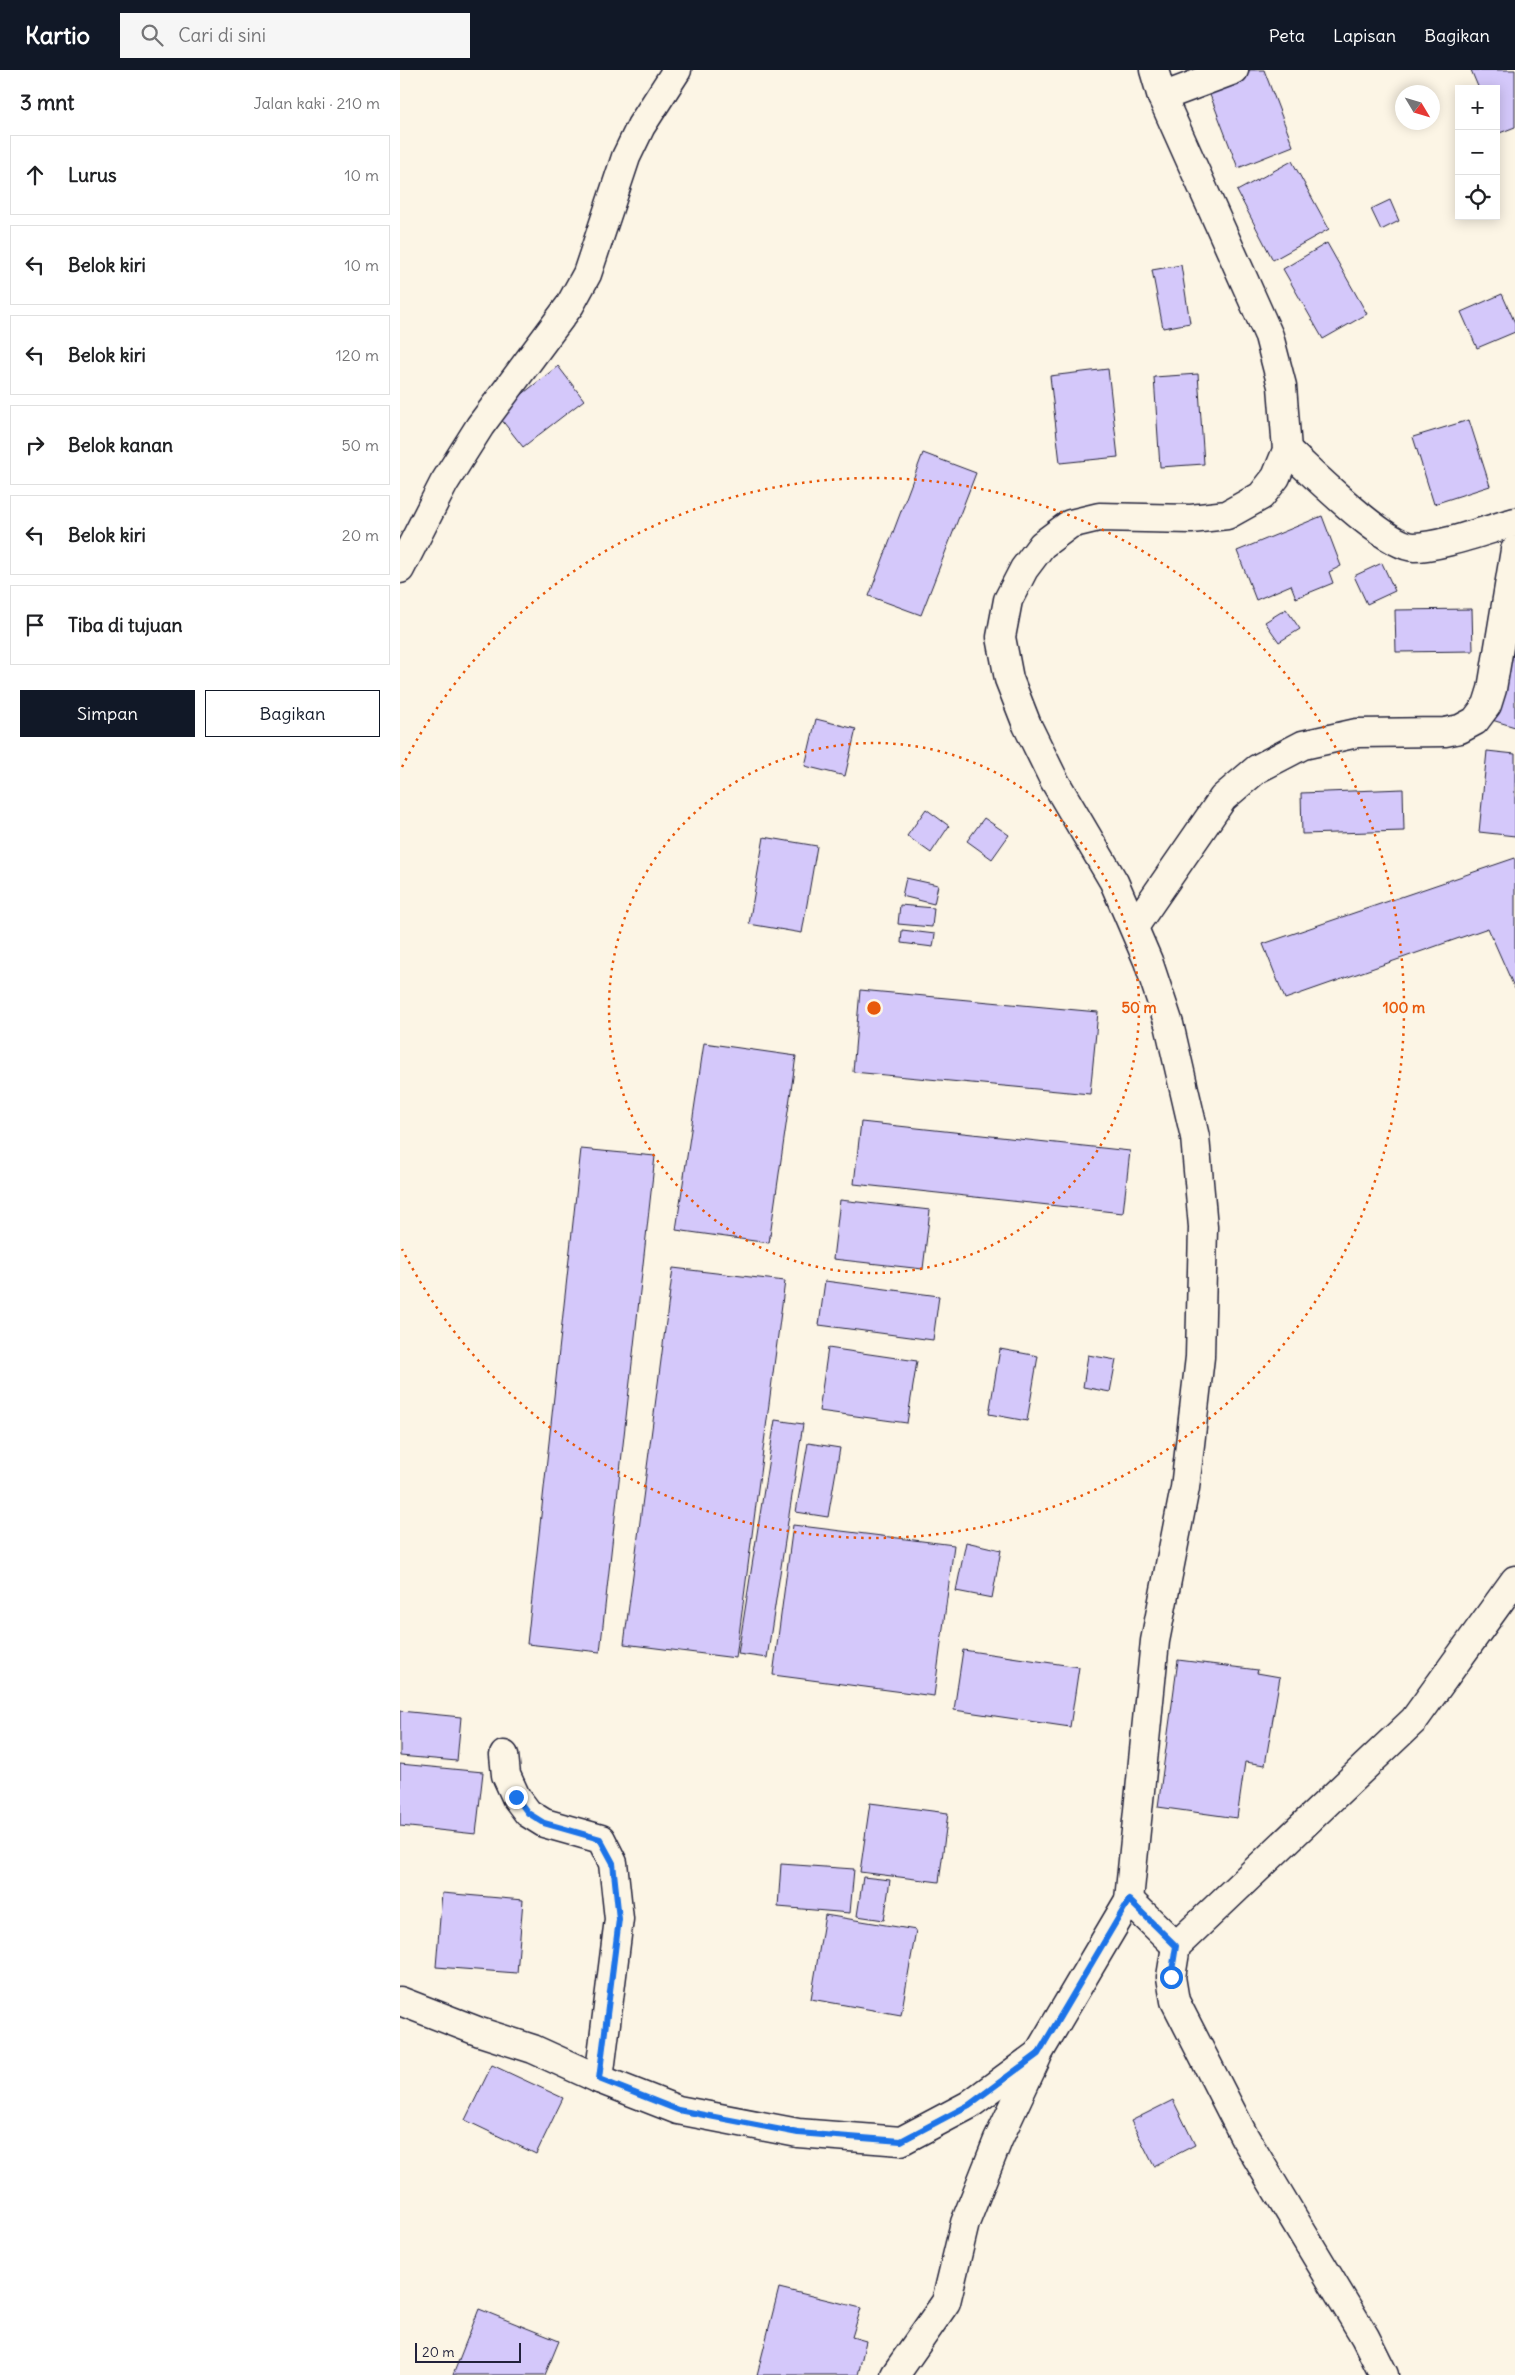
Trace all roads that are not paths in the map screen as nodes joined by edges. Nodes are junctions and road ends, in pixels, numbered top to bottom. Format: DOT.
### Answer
graph roads {
  1 [pos="677,70"];
  2 [pos="1154,70"];
  3 [pos="1234,70"];
  4 [pos="1162,97"];
  5 [pos="1287,450"];
  6 [pos="1515,522"];
  7 [pos="1515,550"];
  8 [pos="400,569"];
  9 [pos="1134,927"];
  10 [pos="1515,1580"];
  11 [pos="504,1755"];
  12 [pos="1129,1900"];
  13 [pos="1176,1946"];
  14 [pos="400,2000"];
  15 [pos="1038,2054"];
  16 [pos="599,2079"];
  17 [pos="896,2375"];
  18 [pos="1384,2375"];
  1 -- 8 [label="street"];
  2 -- 4 [label="street"];
  3 -- 4 [label="street"];
  4 -- 5 [label="street"];
  5 -- 6 [label="street"];
  5 -- 9 [label="street"];
  7 -- 9 [label="street"];
  9 -- 12 [label="street"];
  10 -- 13 [label="street"];
  11 -- 16 [label="street"];
  12 -- 13 [label="street"];
  12 -- 15 [label="street"];
  13 -- 18 [label="street"];
  14 -- 16 [label="street"];
  15 -- 16 [label="street"];
  15 -- 17 [label="street"];
}
